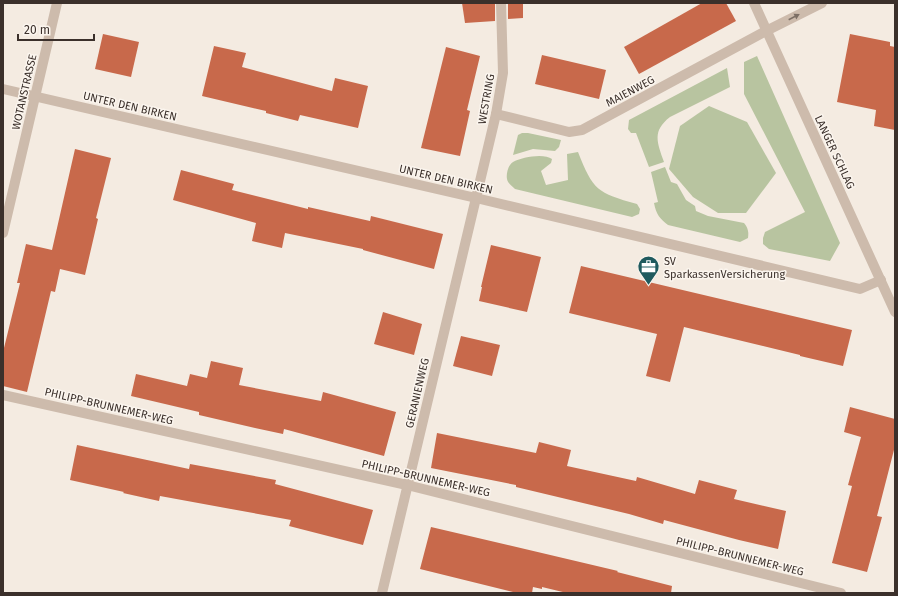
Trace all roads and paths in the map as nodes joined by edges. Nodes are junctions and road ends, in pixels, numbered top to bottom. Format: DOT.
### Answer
graph roads {
  1 [pos="57,3"];
  2 [pos="501,3"];
  3 [pos="754,3"];
  4 [pos="822,3"];
  5 [pos="766,31"];
  6 [pos="3,89"];
  7 [pos="35,96"];
  8 [pos="496,114"];
  9 [pos="476,198"];
  10 [pos="3,233"];
  11 [pos="881,280"];
  12 [pos="895,312"];
  13 [pos="3,395"];
  14 [pos="407,486"];
  15 [pos="382,593"];
  16 [pos="841,593"];
  1 -- 7 [label="street, WOTANSTRASSE"];
  2 -- 8 [label="street, WESTRING"];
  3 -- 5 [label="street, LANGER SCHLAG"];
  5 -- 4 [label="street, MAIENWEG, one-way"];
  5 -- 8 [label="street, MAIENWEG"];
  5 -- 11 [label="street, LANGER SCHLAG"];
  6 -- 7 [label="street, UNTER DEN BIRKEN"];
  7 -- 9 [label="street, UNTER DEN BIRKEN"];
  7 -- 10 [label="street, WOTANSTRASSE"];
  8 -- 9 [label="street, WESTRING"];
  9 -- 11 [label="street, UNTER DEN BIRKEN"];
  9 -- 14 [label="street, GERANIENWEG"];
  11 -- 12 [label="street, LANGER SCHLAG"];
  13 -- 14 [label="street, PHILIPP-BRUNNEMER-WEG"];
  14 -- 15 [label="street, GERANIENWEG"];
  14 -- 16 [label="street, PHILIPP-BRUNNEMER-WEG"];
}
